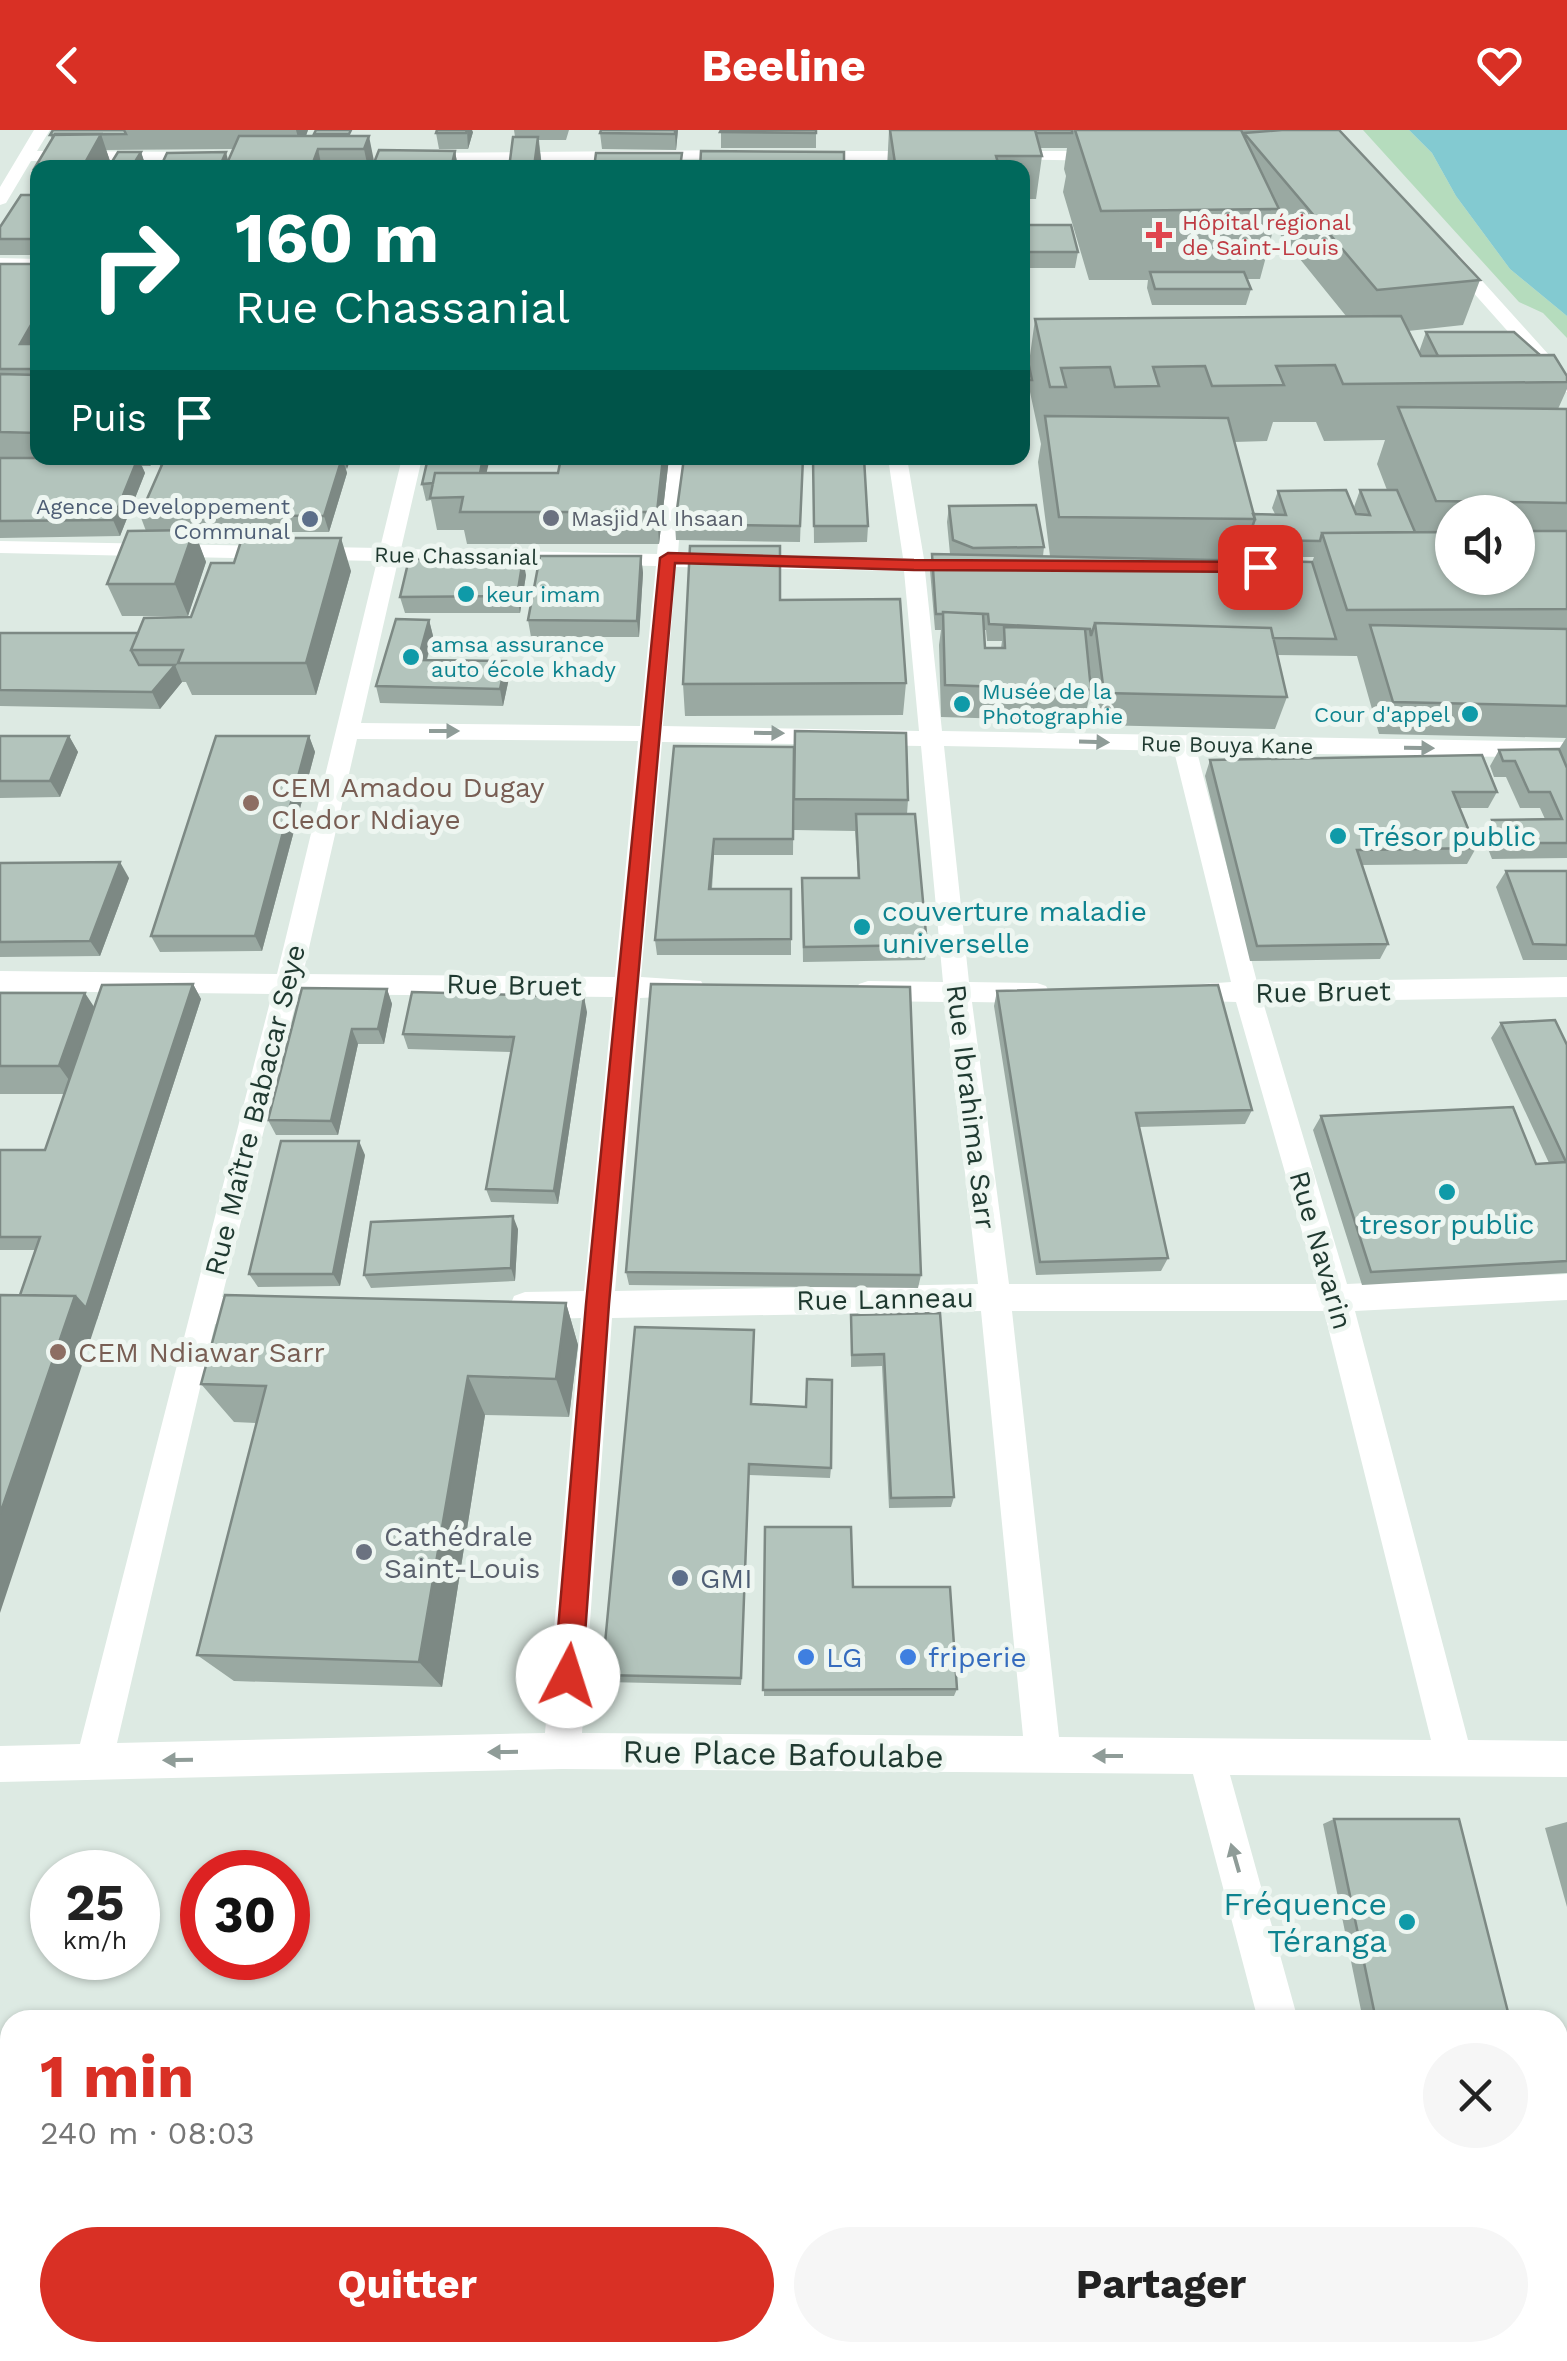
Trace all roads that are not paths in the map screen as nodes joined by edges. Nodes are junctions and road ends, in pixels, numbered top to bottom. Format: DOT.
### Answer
graph roads {
  1 [pos="42,130"];
  2 [pos="693,155"];
  3 [pos="874,155"];
  4 [pos="28,156"];
  5 [pos="747,156"];
  6 [pos="783,156"];
  7 [pos="953,156"];
  8 [pos="992,156"];
  9 [pos="1130,156"];
  10 [pos="222,157"];
  11 [pos="493,157"];
  12 [pos="396,158"];
  13 [pos="0,200"];
  14 [pos="1439,244"];
  15 [pos="0,263"];
  16 [pos="30,264"];
  17 [pos="1567,386"];
  18 [pos="411,465"];
  19 [pos="675,465"];
  20 [pos="899,465"];
  21 [pos="0,547"];
  22 [pos="392,555"];
  23 [pos="668,558"];
  24 [pos="914,565"];
  25 [pos="994,566"];
  26 [pos="347,731"];
  27 [pos="652,732"];
  28 [pos="932,736"];
  29 [pos="1184,746"];
  30 [pos="1567,750"];
  31 [pos="0,980"];
  32 [pos="288,982"];
  33 [pos="630,987"];
  34 [pos="1567,987"];
  35 [pos="726,989"];
  36 [pos="841,991"];
  37 [pos="957,993"];
  38 [pos="1073,993"];
  39 [pos="1150,993"];
  40 [pos="1247,993"];
  41 [pos="1567,1287"];
  42 [pos="995,1297"];
  43 [pos="1336,1298"];
  44 [pos="598,1304"];
  45 [pos="499,1306"];
  46 [pos="282,1310"];
  47 [pos="203,1311"];
  48 [pos="562,1751"];
  49 [pos="1206,1755"];
  50 [pos="1043,1756"];
  51 [pos="1454,1757"];
  52 [pos="1567,1759"];
  53 [pos="94,1762"];
  54 [pos="0,1764"];
  55 [pos="1275,2010"];
  1 -- 4 [label="street"];
  2 -- 5 [label="street"];
  2 -- 11 [label="street"];
  3 -- 6 [label="street"];
  3 -- 7 [label="street"];
  4 -- 10 [label="street"];
  4 -- 13 [label="street"];
  8 -- 9 [label="street"];
  11 -- 12 [label="street"];
  14 -- 17 [label="street"];
  15 -- 16 [label="street"];
  18 -- 22 [label="street, Rue Maître Babacar Seye"];
  19 -- 23 [label="street"];
  20 -- 24 [label="street, Rue Ibrahima Sarr"];
  21 -- 22 [label="street, Rue Chassanial"];
  22 -- 23 [label="street, Rue Chassanial"];
  22 -- 26 [label="street, Rue Maître Babacar Seye"];
  23 -- 24 [label="street, Rue Chassanial"];
  23 -- 27 [label="street"];
  24 -- 25 [label="street, Rue Chassanial"];
  24 -- 28 [label="street, Rue Ibrahima Sarr"];
  26 -- 27 [label="street, Rue Bouya Kane, one-way"];
  26 -- 32 [label="street, Rue Maître Babacar Seye"];
  27 -- 28 [label="street, Rue Bouya Kane, one-way"];
  27 -- 33 [label="street"];
  28 -- 29 [label="street, Rue Bouya Kane, one-way"];
  28 -- 37 [label="street, Rue Ibrahima Sarr"];
  29 -- 30 [label="street, Rue Bouya Kane, one-way"];
  29 -- 40 [label="street, Rue Navarin"];
  31 -- 32 [label="street, Rue Bruet"];
  32 -- 33 [label="street, Rue Bruet"];
  32 -- 47 [label="street, Rue Maître Babacar Seye"];
  33 -- 35 [label="street, Rue Bruet"];
  33 -- 44 [label="street"];
  34 -- 40 [label="street, Rue Bruet"];
  36 -- 37 [label="street"];
  37 -- 38 [label="street"];
  37 -- 42 [label="street, Rue Ibrahima Sarr"];
  39 -- 40 [label="street, Rue Bruet"];
  40 -- 43 [label="street, Rue Navarin"];
  41 -- 43 [label="street, Rue Lanneau"];
  42 -- 43 [label="street, Rue Lanneau"];
  42 -- 44 [label="street, Rue Lanneau"];
  42 -- 50 [label="street, Rue Ibrahima Sarr"];
  43 -- 51 [label="street, Rue Navarin"];
  44 -- 45 [label="street, Rue Lanneau"];
  44 -- 48 [label="street"];
  46 -- 47 [label="street"];
  47 -- 53 [label="street, Rue Maître Babacar Seye"];
  48 -- 50 [label="street, Rue Place Bafoulabe"];
  48 -- 53 [label="street, Rue Place Bafoulabe, one-way"];
  49 -- 50 [label="street, Rue Place Bafoulabe, one-way"];
  49 -- 51 [label="street, Rue Place Bafoulabe"];
  55 -- 49 [label="street, one-way"];
  51 -- 52 [label="street, Rue Place Bafoulabe"];
  53 -- 54 [label="street, Rue Place Bafoulabe"];
}
